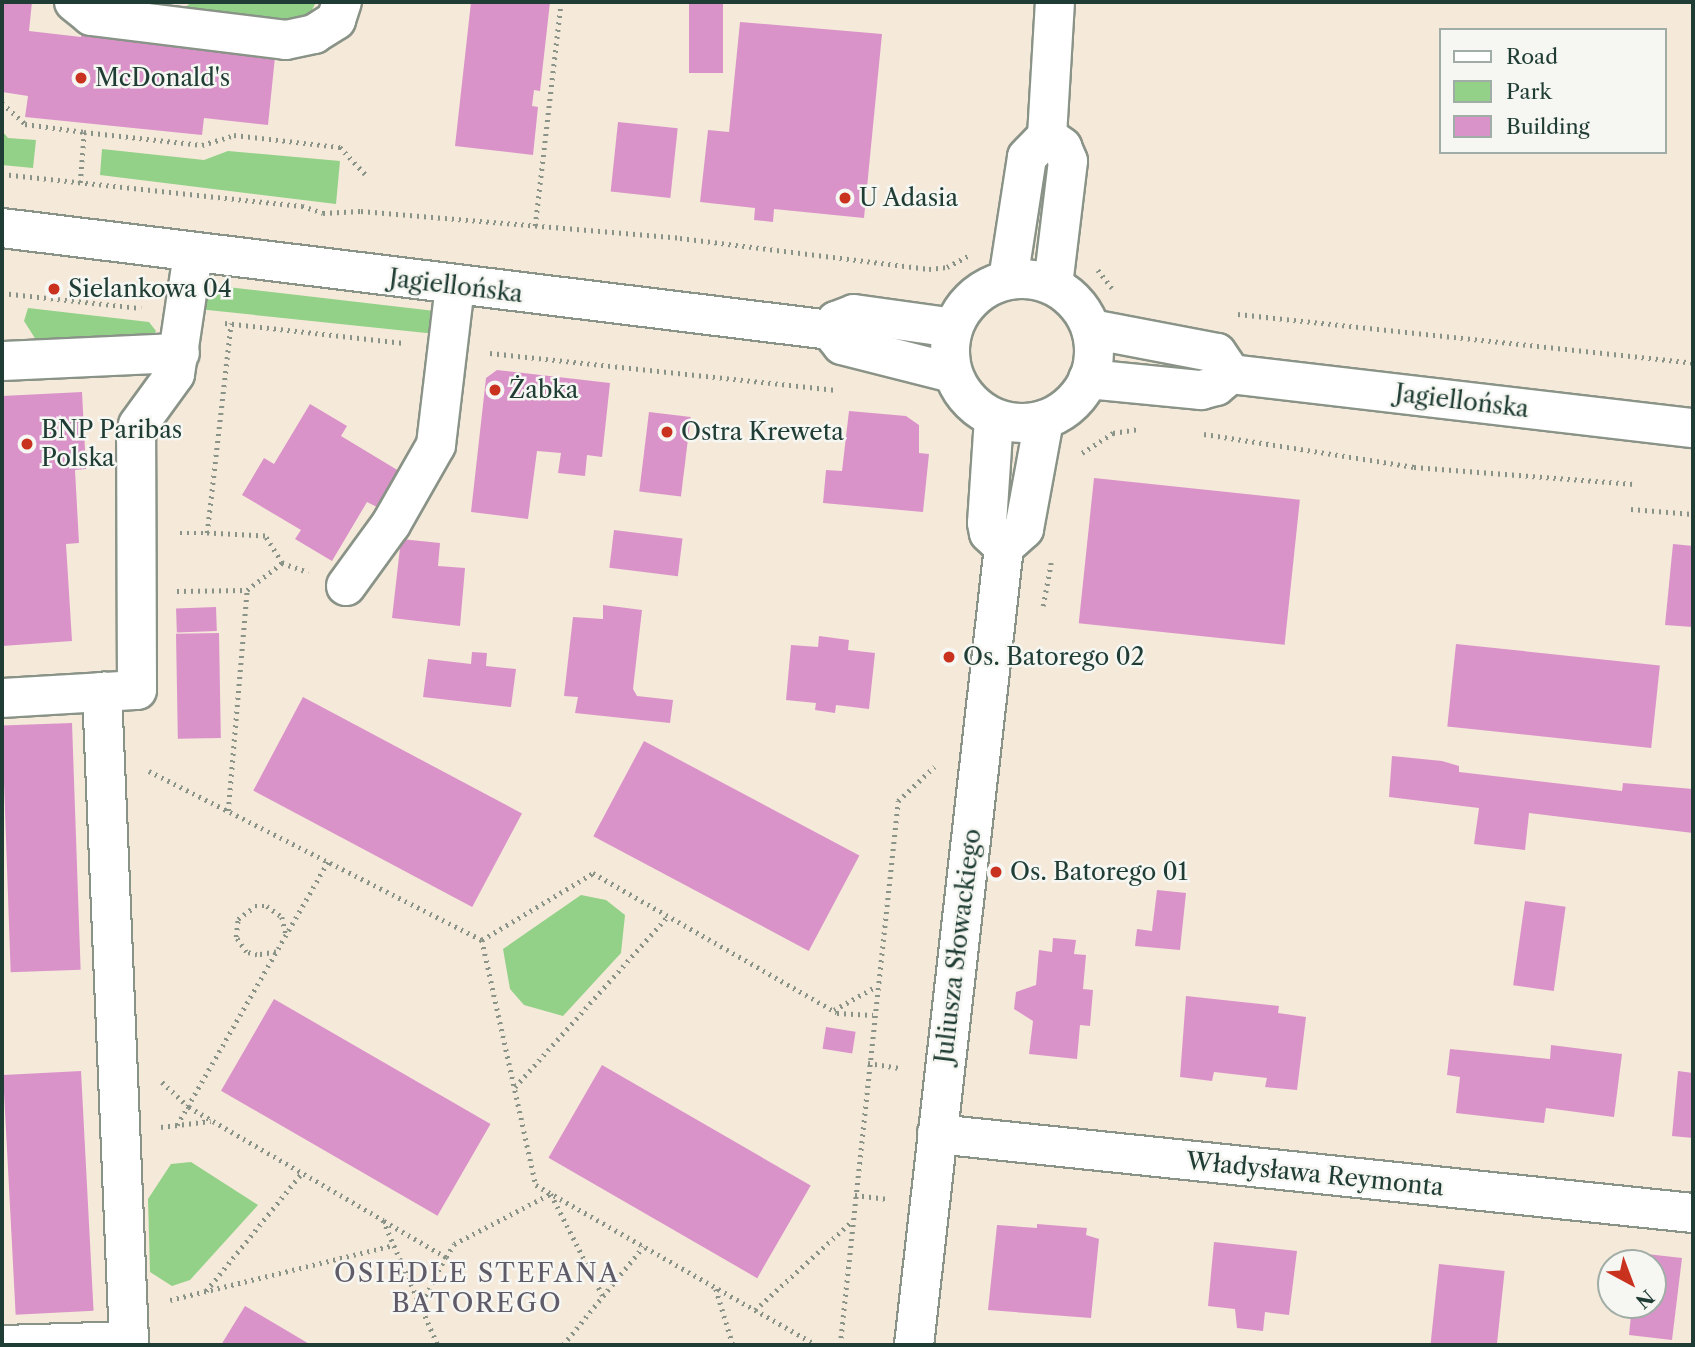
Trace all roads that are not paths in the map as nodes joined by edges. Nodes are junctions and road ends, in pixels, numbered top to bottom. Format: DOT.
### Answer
graph roads {
  1 [pos="74,2"];
  2 [pos="342,2"];
  3 [pos="1055,2"];
  4 [pos="1047,136"];
  5 [pos="2,229"];
  6 [pos="83,240"];
  7 [pos="2,247"];
  8 [pos="194,253"];
  9 [pos="1008,280"];
  10 [pos="1053,285"];
  11 [pos="455,286"];
  12 [pos="953,328"];
  13 [pos="1091,329"];
  14 [pos="830,330"];
  15 [pos="183,335"];
  16 [pos="2,360"];
  17 [pos="953,373"];
  18 [pos="1231,374"];
  19 [pos="1088,379"];
  20 [pos="994,418"];
  21 [pos="1044,420"];
  22 [pos="1693,428"];
  23 [pos="1004,547"];
  24 [pos="346,586"];
  25 [pos="102,692"];
  26 [pos="2,698"];
  27 [pos="937,1134"];
  28 [pos="1693,1213"];
  29 [pos="4,1345"];
  30 [pos="914,1345"];
  1 -- 2 [label="street"];
  3 -- 4 [label="street"];
  4 -- 9 [label="street"];
  4 -- 10 [label="street"];
  5 -- 6 [label="street, Jagiellońska"];
  6 -- 7 [label="street, Jagiellońska"];
  6 -- 8 [label="street, Jagiellońska"];
  8 -- 11 [label="street, Jagiellońska"];
  8 -- 15 [label="street"];
  9 -- 10 [label="street"];
  9 -- 12 [label="street"];
  10 -- 13 [label="street"];
  11 -- 14 [label="street, Jagiellońska"];
  11 -- 24 [label="street"];
  12 -- 14 [label="street"];
  12 -- 17 [label="street"];
  13 -- 18 [label="street"];
  13 -- 19 [label="street"];
  14 -- 17 [label="street, Jagiellońska"];
  15 -- 16 [label="street"];
  15 -- 25 [label="street"];
  17 -- 20 [label="street"];
  18 -- 19 [label="street"];
  18 -- 22 [label="street, Jagiellońska"];
  19 -- 21 [label="street"];
  20 -- 21 [label="street"];
  20 -- 23 [label="street"];
  21 -- 23 [label="street"];
  23 -- 27 [label="street, Juliusza Słowackiego"];
  25 -- 26 [label="street"];
  25 -- 29 [label="street"];
  27 -- 28 [label="street, Władysława Reymonta"];
  27 -- 30 [label="street, Juliusza Słowackiego"];
}
